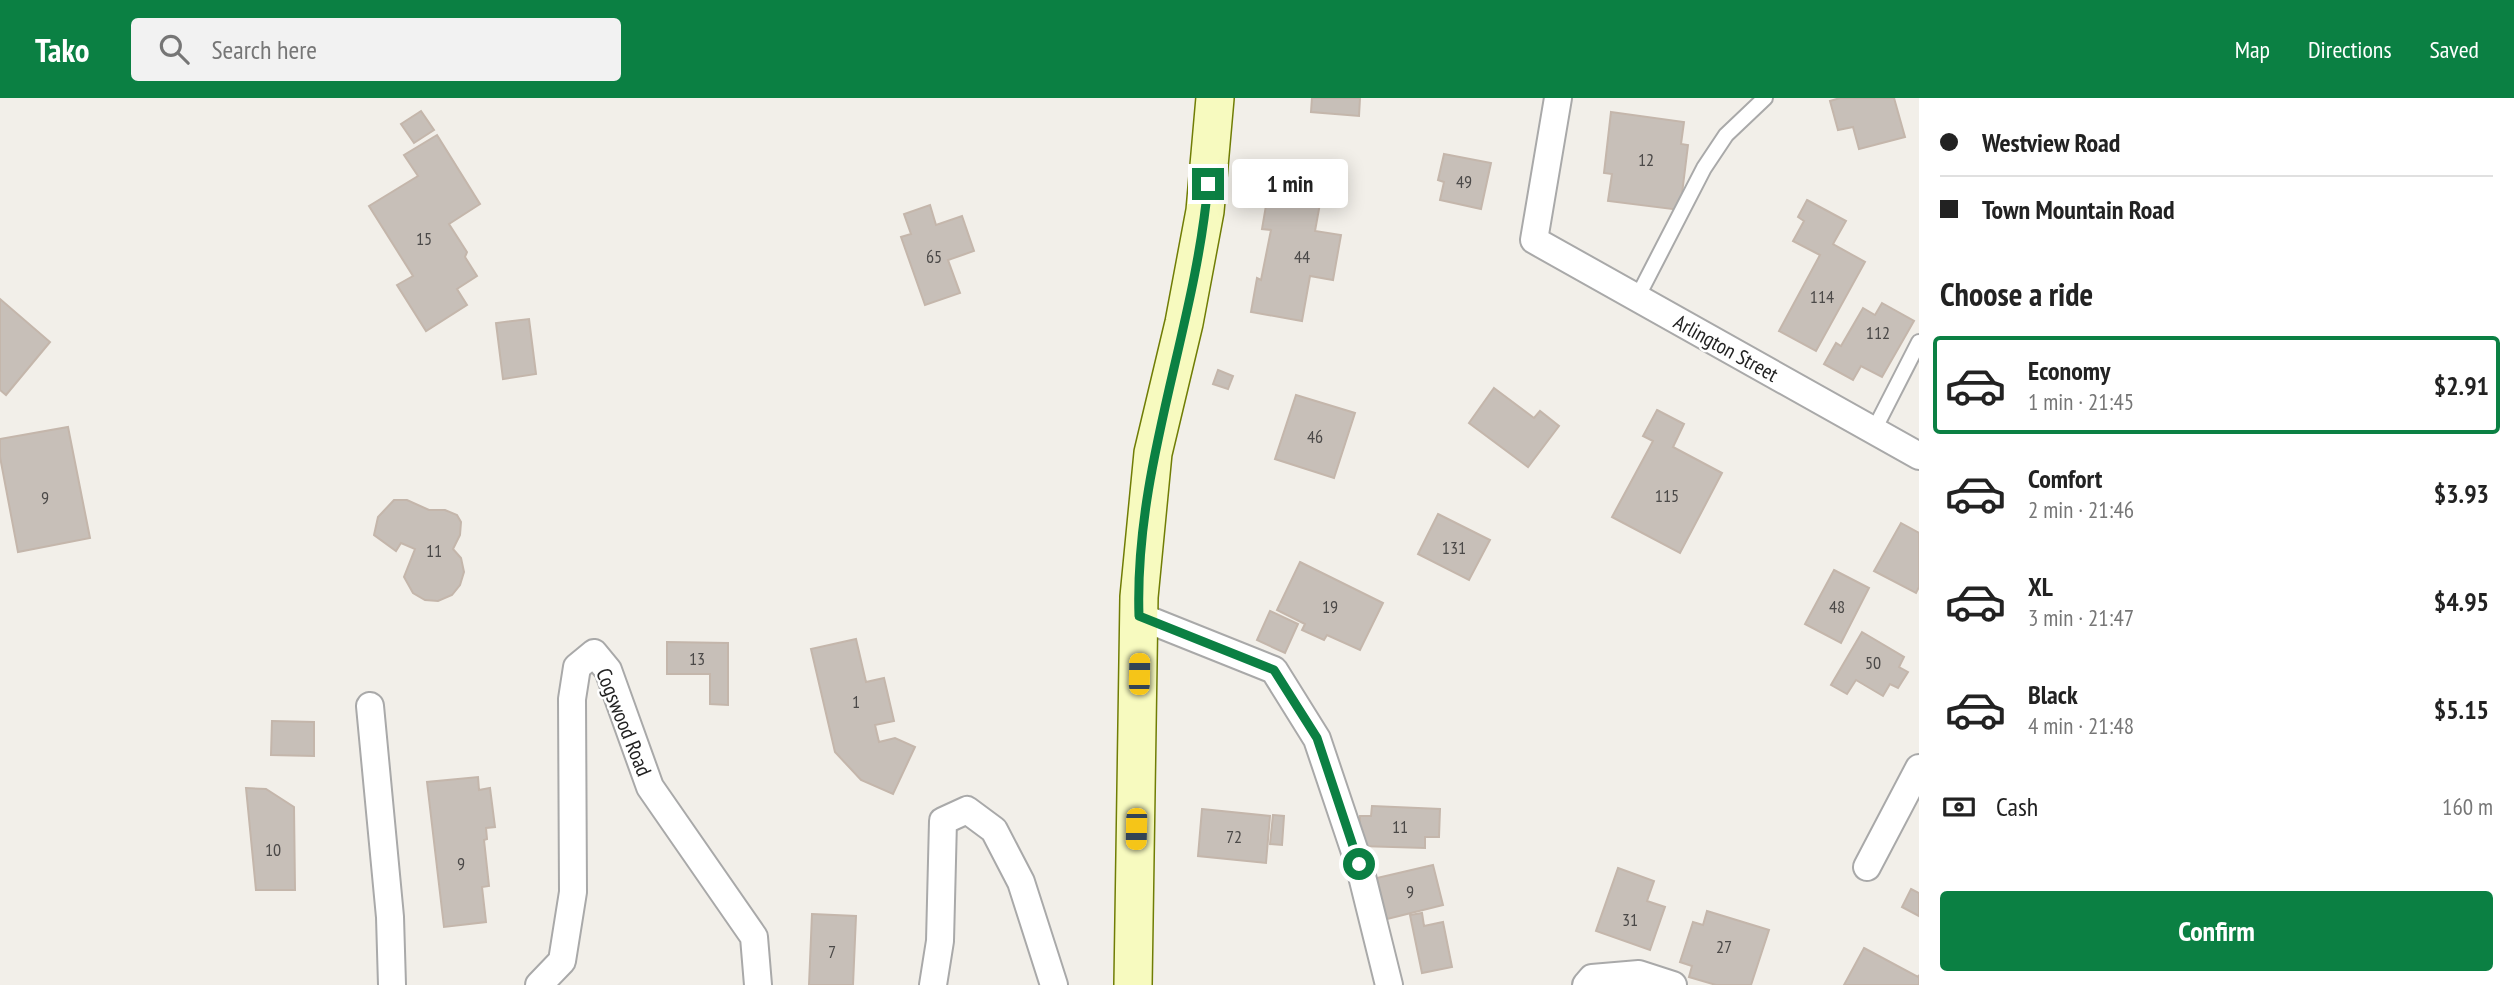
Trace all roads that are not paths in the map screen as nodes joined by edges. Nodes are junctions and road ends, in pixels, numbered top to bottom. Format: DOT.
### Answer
graph roads {
  1 [pos="1214,98"];
  2 [pos="1558,98"];
  3 [pos="1765,98"];
  4 [pos="1637,298"];
  5 [pos="1919,342"];
  6 [pos="1874,430"];
  7 [pos="1919,456"];
  8 [pos="1139,616"];
  9 [pos="370,706"];
  10 [pos="1919,768"];
  11 [pos="1867,867"];
  12 [pos="392,985"];
  13 [pos="539,985"];
  14 [pos="758,985"];
  15 [pos="933,985"];
  16 [pos="1054,985"];
  17 [pos="1133,985"];
  18 [pos="1389,985"];
  19 [pos="1586,985"];
  20 [pos="1673,985"];
  1 -- 8 [label="main road"];
  2 -- 4 [label="street, Arlington Street"];
  3 -- 4 [label="lane"];
  4 -- 6 [label="street, Arlington Street"];
  5 -- 6 [label="lane"];
  6 -- 7 [label="street, Arlington Street"];
  8 -- 17 [label="main road"];
  8 -- 18 [label="street"];
  9 -- 12 [label="street"];
  10 -- 11 [label="street"];
  13 -- 14 [label="street, Cogswood Road"];
  15 -- 16 [label="street"];
  19 -- 20 [label="street"];
}
